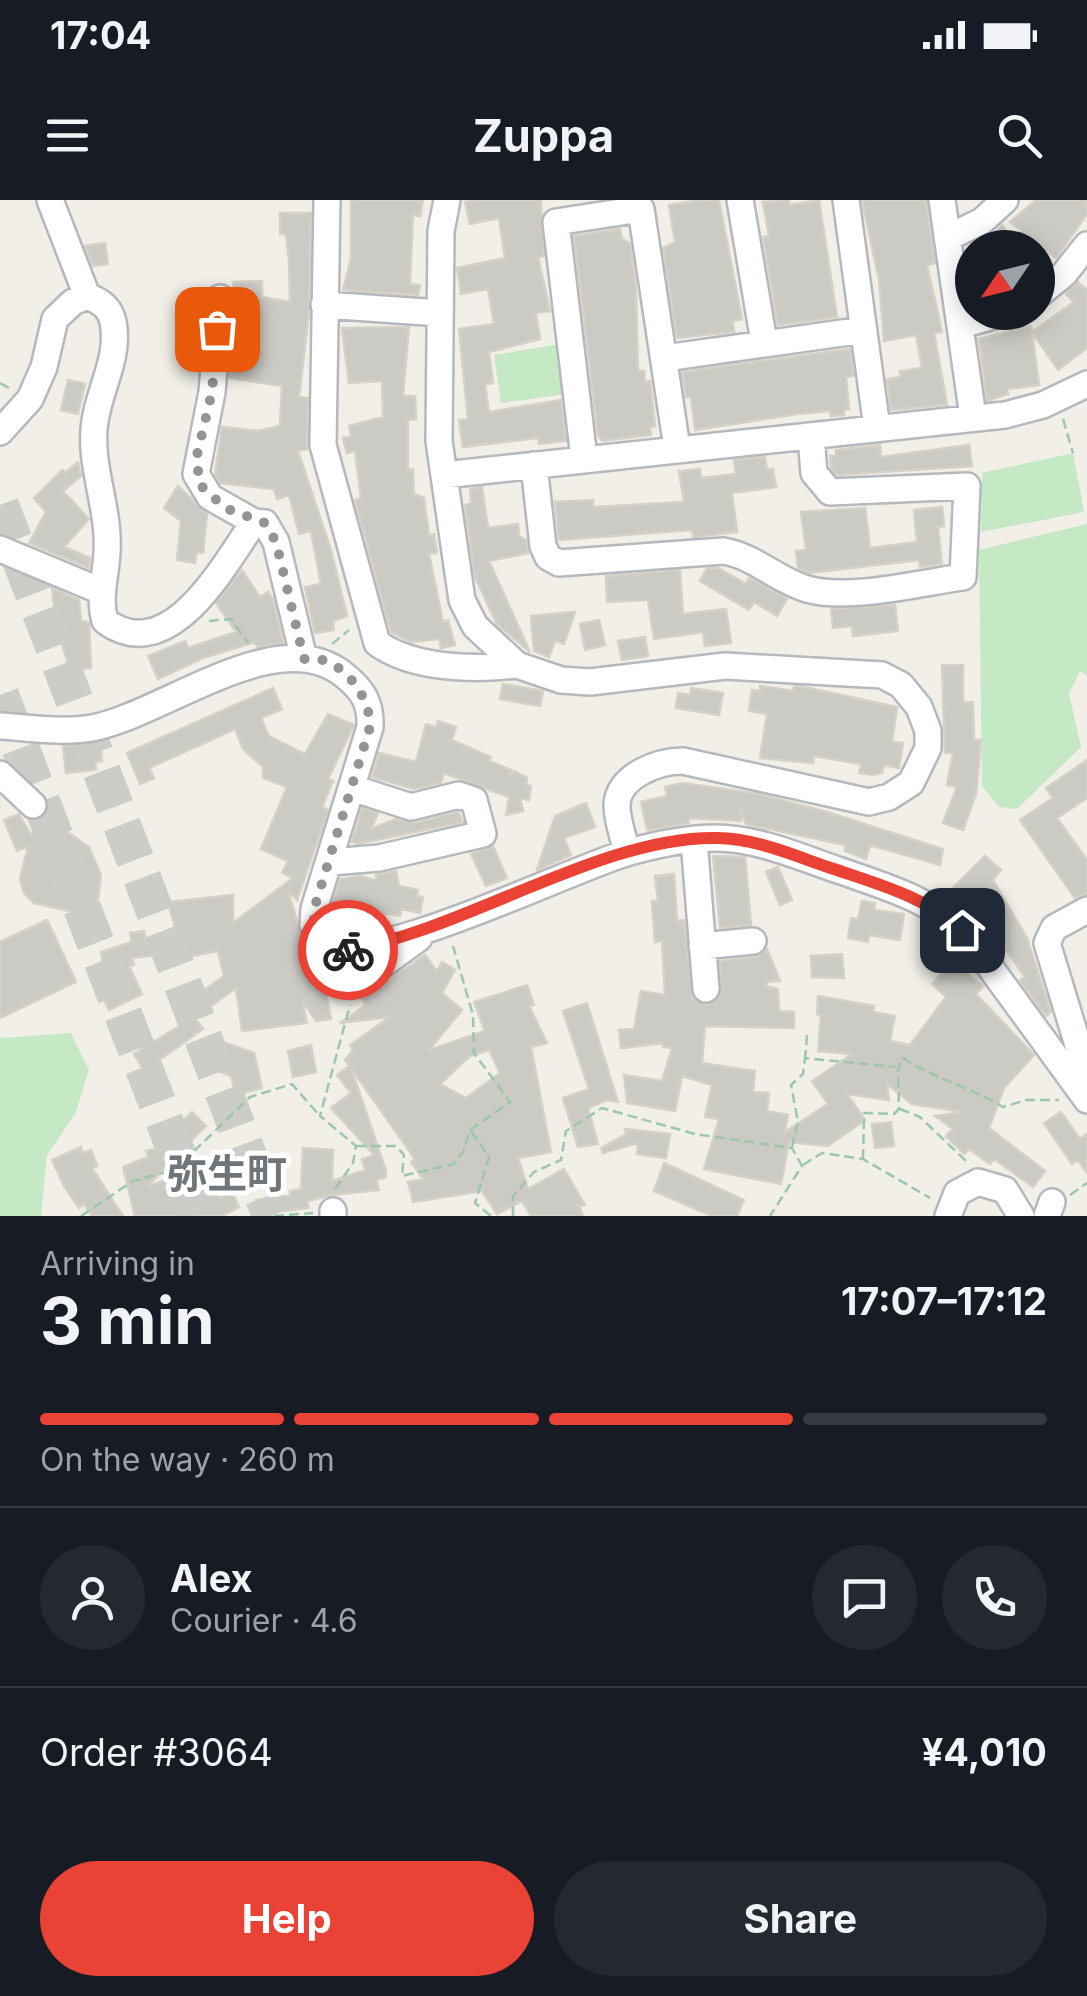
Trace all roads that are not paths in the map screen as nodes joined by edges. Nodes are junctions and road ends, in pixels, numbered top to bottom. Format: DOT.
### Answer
graph roads {
  1 [pos="50,200"];
  2 [pos="327,200"];
  3 [pos="447,200"];
  4 [pos="740,200"];
  5 [pos="846,200"];
  6 [pos="942,200"];
  7 [pos="1005,200"];
  8 [pos="948,238"];
  9 [pos="1087,245"];
  10 [pos="1055,281"];
  11 [pos="955,282"];
  12 [pos="87,296"];
  13 [pos="220,298"];
  14 [pos="324,305"];
  15 [pos="440,313"];
  16 [pos="863,330"];
  17 [pos="963,330"];
  18 [pos="764,342"];
  19 [pos="666,358"];
  20 [pos="1087,384"];
  21 [pos="973,417"];
  22 [pos="876,428"];
  23 [pos="0,432"];
  24 [pos="811,437"];
  25 [pos="677,448"];
  26 [pos="584,458"];
  27 [pos="534,465"];
  28 [pos="444,476"];
  29 [pos="254,522"];
  30 [pos="0,549"];
  31 [pos="101,592"];
  32 [pos="310,658"];
  33 [pos="516,664"];
  34 [pos="0,726"];
  35 [pos="0,774"];
  36 [pos="352,788"];
  37 [pos="33,805"];
  38 [pos="694,840"];
  39 [pos="626,853"];
  40 [pos="331,862"];
  41 [pos="1087,910"];
  42 [pos="443,935"];
  43 [pos="753,941"];
  44 [pos="702,946"];
  45 [pos="354,985"];
  46 [pos="706,989"];
  47 [pos="1082,1094"];
  48 [pos="941,1208"];
  49 [pos="1021,1216"];
  1 -- 12 [label="street"];
  2 -- 14 [label="street"];
  3 -- 15 [label="street"];
  4 -- 18 [label="street"];
  5 -- 16 [label="street"];
  6 -- 8 [label="street"];
  7 -- 8 [label="street"];
  8 -- 11 [label="street"];
  9 -- 10 [label="street"];
  12 -- 23 [label="street"];
  12 -- 31 [label="street"];
  13 -- 29 [label="street"];
  14 -- 15 [label="street"];
  14 -- 33 [label="street"];
  15 -- 28 [label="street"];
  16 -- 18 [label="street"];
  16 -- 22 [label="street"];
  17 -- 21 [label="street"];
  18 -- 19 [label="street"];
  19 -- 25 [label="street"];
  19 -- 26 [label="street"];
  20 -- 21 [label="street"];
  21 -- 22 [label="street"];
  22 -- 24 [label="street"];
  24 -- 25 [label="street"];
  24 -- 27 [label="street"];
  25 -- 26 [label="street"];
  26 -- 27 [label="street"];
  27 -- 28 [label="street"];
  28 -- 33 [label="street"];
  29 -- 31 [label="street"];
  29 -- 32 [label="street"];
  30 -- 31 [label="street"];
  32 -- 34 [label="street"];
  32 -- 36 [label="street"];
  33 -- 39 [label="street"];
  35 -- 37 [label="street"];
  36 -- 40 [label="street"];
  36 -- 40 [label="street"];
  38 -- 39 [label="street"];
  38 -- 44 [label="street"];
  38 -- 47 [label="street"];
  39 -- 42 [label="street"];
  40 -- 42 [label="street"];
  41 -- 47 [label="street"];
  42 -- 45 [label="street"];
  43 -- 44 [label="street"];
  44 -- 46 [label="street"];
  48 -- 49 [label="street"];
}
